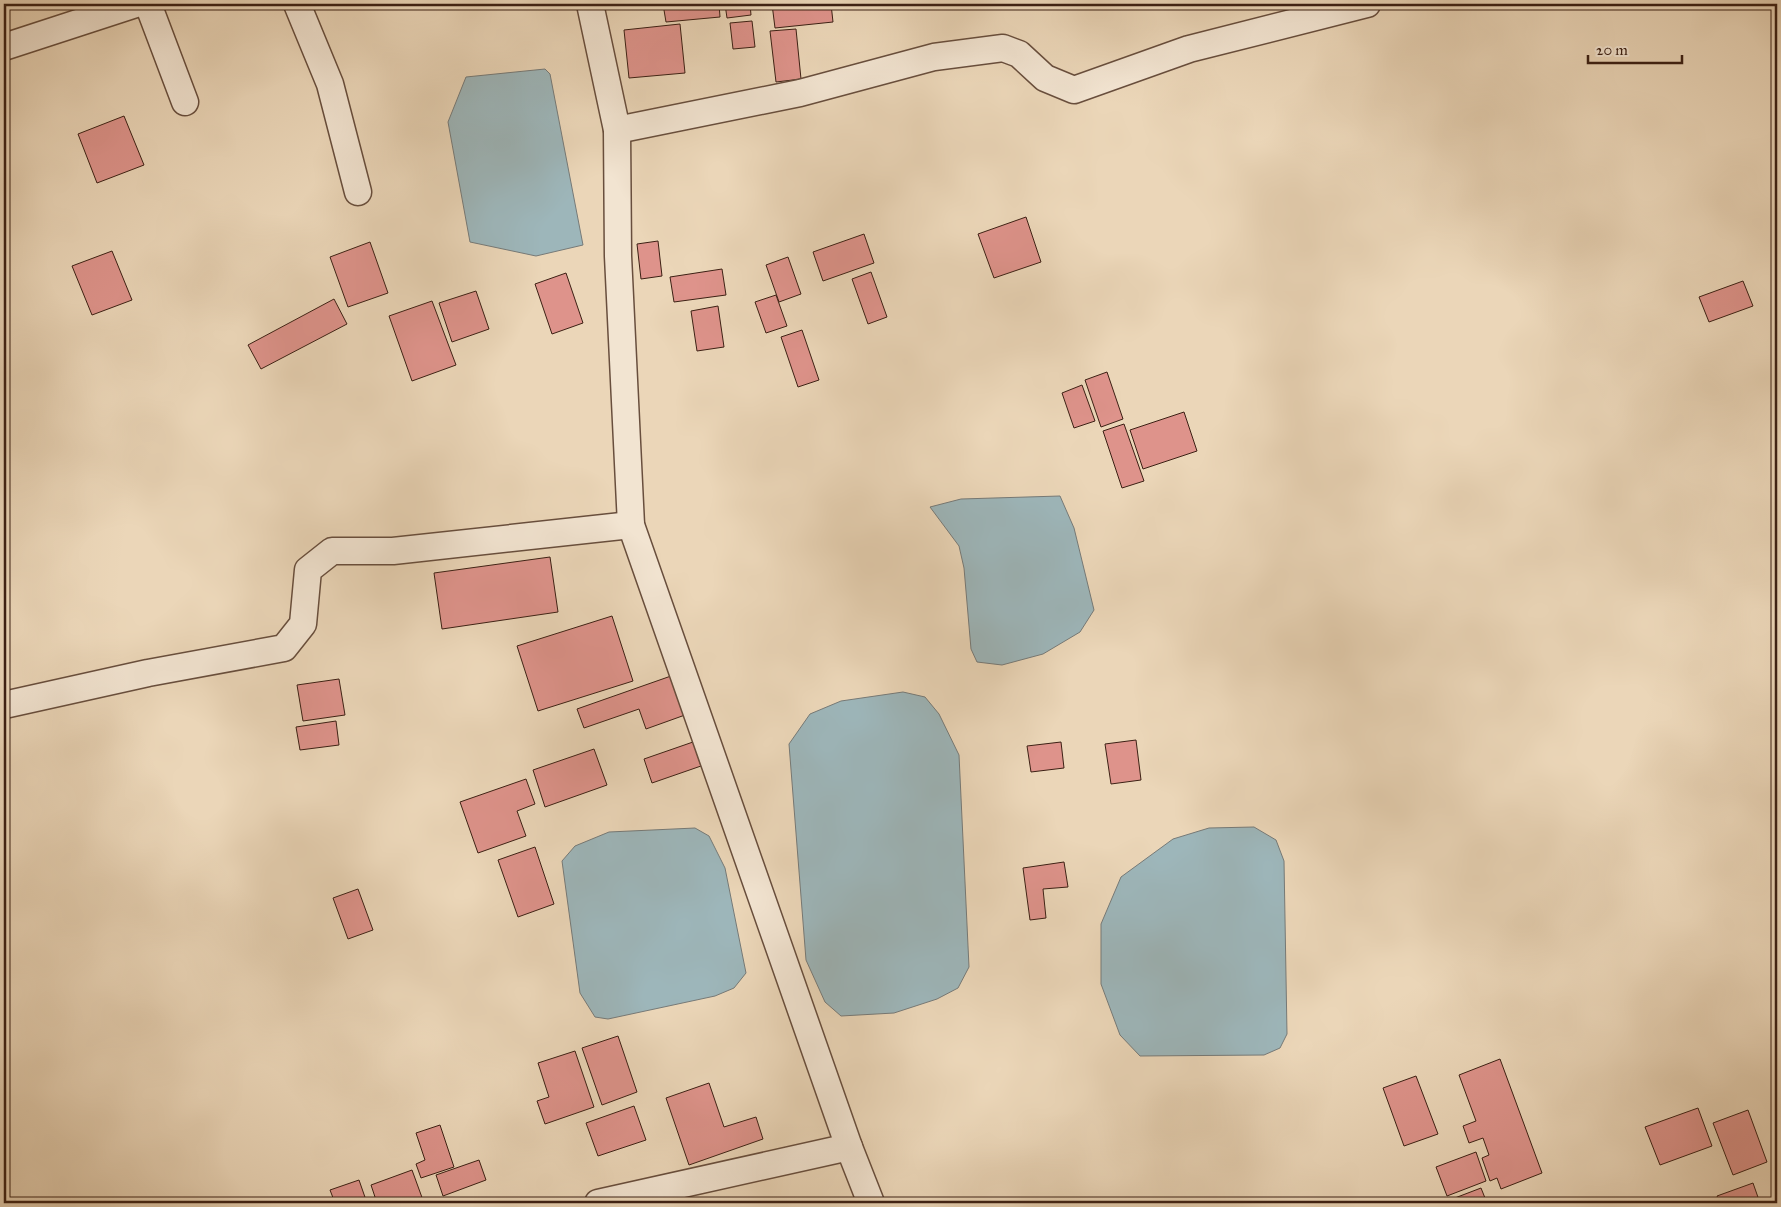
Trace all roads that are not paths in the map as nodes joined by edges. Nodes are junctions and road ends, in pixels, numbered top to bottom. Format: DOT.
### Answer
graph roads {
  1 [pos="136,4"];
  2 [pos="148,4"];
  3 [pos="297,4"];
  4 [pos="590,4"];
  5 [pos="1367,4"];
  6 [pos="4,47"];
  7 [pos="185,102"];
  8 [pos="617,130"];
  9 [pos="358,192"];
  10 [pos="631,525"];
  11 [pos="4,705"];
  12 [pos="849,1147"];
  13 [pos="598,1203"];
  14 [pos="871,1203"];
  1 -- 6 [label="street"];
  2 -- 7 [label="street"];
  3 -- 9 [label="street"];
  4 -- 8 [label="street"];
  5 -- 8 [label="street"];
  8 -- 10 [label="street"];
  10 -- 11 [label="street"];
  10 -- 12 [label="street"];
  12 -- 13 [label="street"];
  12 -- 14 [label="street"];
}
